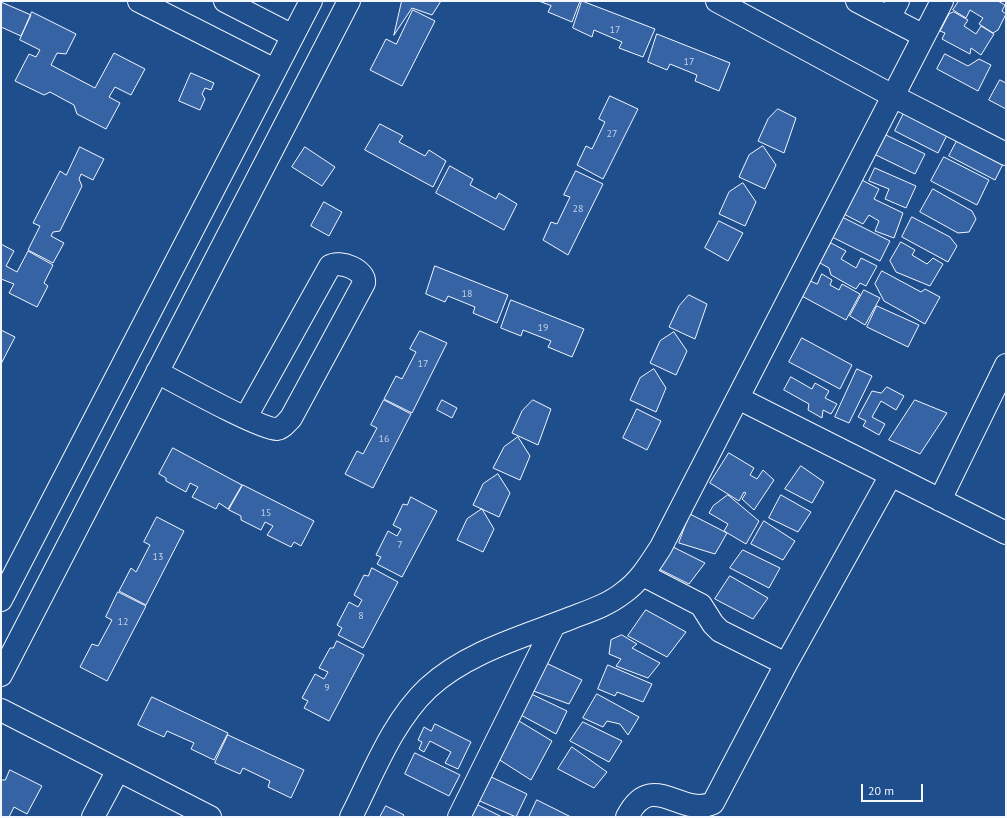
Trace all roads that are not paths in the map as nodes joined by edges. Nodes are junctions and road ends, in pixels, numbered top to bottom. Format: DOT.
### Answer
graph roads {
  1 [pos="139,1"];
  2 [pos="311,1"];
  3 [pos="350,1"];
  4 [pos="718,1"];
  5 [pos="856,1"];
  6 [pos="942,1"];
  7 [pos="229,2"];
  8 [pos="893,9"];
  9 [pos="293,36"];
  10 [pos="924,36"];
  11 [pos="275,70"];
  12 [pos="893,96"];
  13 [pos="1006,154"];
  14 [pos="1006,365"];
  15 [pos="157,372"];
  16 [pos="738,398"];
  17 [pos="246,417"];
  18 [pos="890,475"];
  19 [pos="940,500"];
  20 [pos="1006,533"];
  21 [pos="643,575"];
  22 [pos="1,600"];
  23 [pos="554,625"];
  24 [pos="786,664"];
  25 [pos="1,675"];
  26 [pos="1,710"];
  27 [pos="118,770"];
  28 [pos="93,817"];
  29 [pos="210,817"];
  30 [pos="351,817"];
  31 [pos="459,817"];
  32 [pos="627,817"];
  1 -- 11 [label="street"];
  2 -- 9 [label="street"];
  3 -- 15 [label="street"];
  4 -- 12 [label="street"];
  5 -- 8 [label="street"];
  6 -- 10 [label="street"];
  7 -- 9 [label="street"];
  8 -- 10 [label="street"];
  9 -- 11 [label="street"];
  10 -- 12 [label="street"];
  11 -- 22 [label="street"];
  12 -- 13 [label="street"];
  12 -- 16 [label="street"];
  14 -- 19 [label="street"];
  15 -- 17 [label="street"];
  15 -- 25 [label="street"];
  16 -- 18 [label="street"];
  16 -- 21 [label="street"];
  17 -- 17 [label="street"];
  18 -- 19 [label="street"];
  18 -- 24 [label="street"];
  19 -- 20 [label="street"];
  21 -- 23 [label="street"];
  21 -- 24 [label="street"];
  23 -- 30 [label="street"];
  23 -- 31 [label="street"];
  24 -- 32 [label="street"];
  26 -- 27 [label="street"];
  27 -- 28 [label="street"];
  27 -- 29 [label="street"];
}
